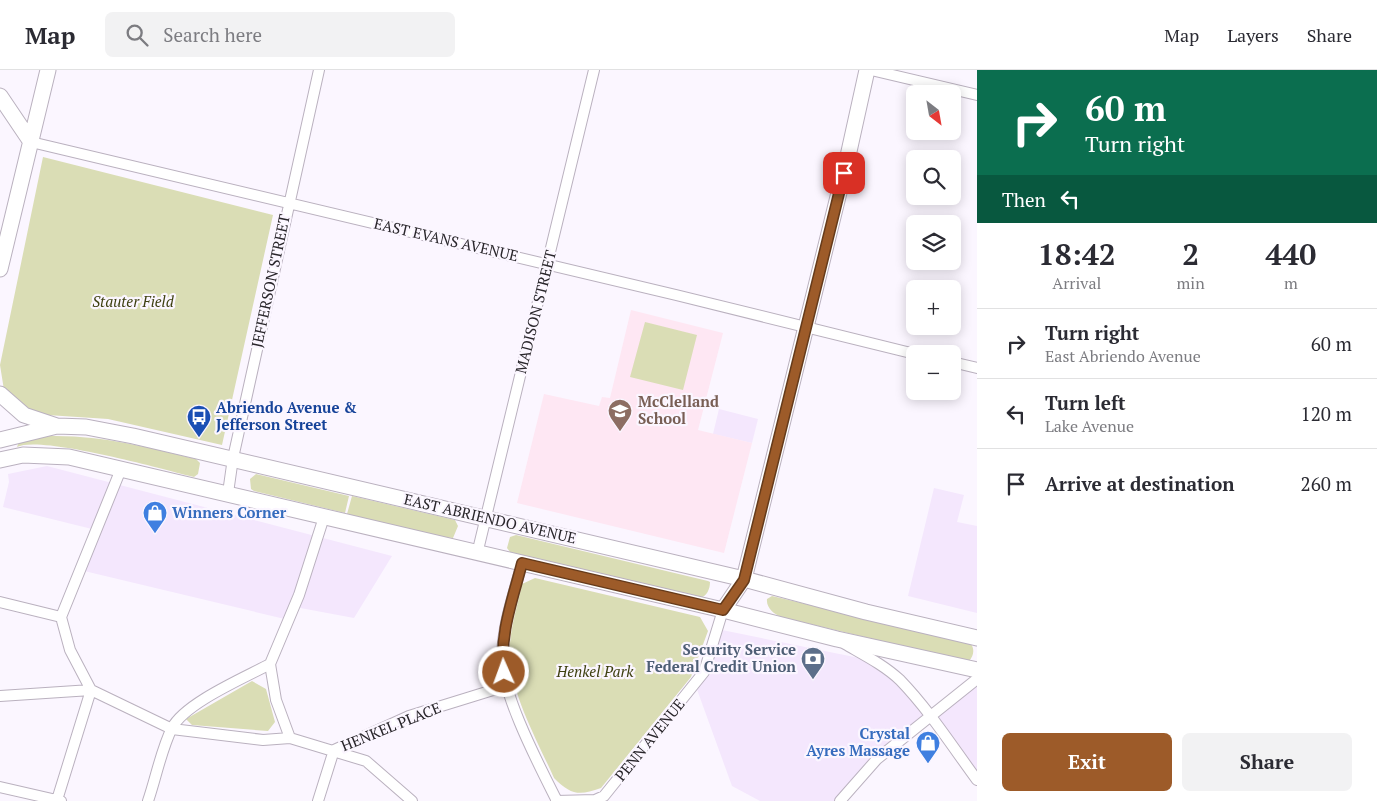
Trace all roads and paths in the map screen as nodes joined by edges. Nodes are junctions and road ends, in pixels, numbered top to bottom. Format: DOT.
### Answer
graph roads {
  1 [pos="48,70"];
  2 [pos="319,70"];
  3 [pos="594,70"];
  4 [pos="867,70"];
  5 [pos="871,70"];
  6 [pos="977,95"];
  7 [pos="0,96"];
  8 [pos="31,142"];
  9 [pos="289,203"];
  10 [pos="549,264"];
  11 [pos="0,270"];
  12 [pos="805,328"];
  13 [pos="906,352"];
  14 [pos="961,364"];
  15 [pos="977,368"];
  16 [pos="0,394"];
  17 [pos="57,426"];
  18 [pos="0,440"];
  19 [pos="232,458"];
  20 [pos="0,460"];
  21 [pos="121,468"];
  22 [pos="228,493"];
  23 [pos="324,517"];
  24 [pos="485,518"];
  25 [pos="477,554"];
  26 [pos="522,563"];
  27 [pos="744,580"];
  28 [pos="0,602"];
  29 [pos="723,610"];
  30 [pos="61,616"];
  31 [pos="977,638"];
  32 [pos="837,640"];
  33 [pos="270,664"];
  34 [pos="977,670"];
  35 [pos="977,679"];
  36 [pos="506,686"];
  37 [pos="91,690"];
  38 [pos="0,696"];
  39 [pos="930,716"];
  40 [pos="172,729"];
  41 [pos="290,738"];
  42 [pos="334,750"];
  43 [pos="977,780"];
  44 [pos="0,787"];
  45 [pos="59,800"];
  46 [pos="595,800"];
  47 [pos="148,801"];
  48 [pos="318,801"];
  49 [pos="412,801"];
  50 [pos="556,801"];
  51 [pos="840,801"];
  1 -- 8 [label="main road"];
  2 -- 9 [label="street, JEFFERSON STREET"];
  3 -- 10 [label="street, MADISON STREET"];
  4 -- 12 [label="main road"];
  5 -- 6 [label="street"];
  7 -- 8 [label="main road"];
  8 -- 9 [label="street, EAST EVANS AVENUE"];
  8 -- 11 [label="main road"];
  9 -- 10 [label="street, EAST EVANS AVENUE"];
  9 -- 19 [label="street, JEFFERSON STREET"];
  10 -- 12 [label="street, EAST EVANS AVENUE"];
  10 -- 24 [label="street, MADISON STREET"];
  12 -- 13 [label="street, EAST EVANS AVENUE"];
  12 -- 27 [label="main road"];
  14 -- 15 [label="street"];
  16 -- 17 [label="main road"];
  17 -- 18 [label="main road, EAST ABRIENDO AVENUE"];
  17 -- 19 [label="main road, EAST ABRIENDO AVENUE"];
  19 -- 22 [label="street, JEFFERSON STREET"];
  19 -- 24 [label="main road, EAST ABRIENDO AVENUE"];
  20 -- 21 [label="main road"];
  21 -- 22 [label="main road"];
  21 -- 30 [label="street"];
  22 -- 23 [label="main road"];
  23 -- 25 [label="main road"];
  23 -- 33 [label="street"];
  24 -- 25 [label="street, MADISON STREET"];
  24 -- 27 [label="main road, EAST ABRIENDO AVENUE"];
  25 -- 26 [label="main road"];
  26 -- 29 [label="main road"];
  26 -- 36 [label="street"];
  27 -- 29 [label="main road"];
  27 -- 31 [label="main road, EAST ABRIENDO AVENUE"];
  28 -- 30 [label="street"];
  29 -- 32 [label="main road"];
  29 -- 46 [label="street, PENN AVENUE"];
  30 -- 37 [label="street"];
  32 -- 34 [label="main road"];
  32 -- 39 [label="street"];
  33 -- 40 [label="street"];
  33 -- 41 [label="street"];
  35 -- 39 [label="street"];
  36 -- 42 [label="street, HENKEL PLACE"];
  36 -- 50 [label="street"];
  37 -- 38 [label="street"];
  37 -- 40 [label="street"];
  37 -- 45 [label="street"];
  39 -- 43 [label="street"];
  39 -- 51 [label="street"];
  40 -- 41 [label="street"];
  40 -- 47 [label="street"];
  41 -- 42 [label="street"];
  42 -- 48 [label="street"];
  42 -- 49 [label="street"];
  44 -- 45 [label="street"];
  46 -- 50 [label="street, PENN AVENUE"];
}
